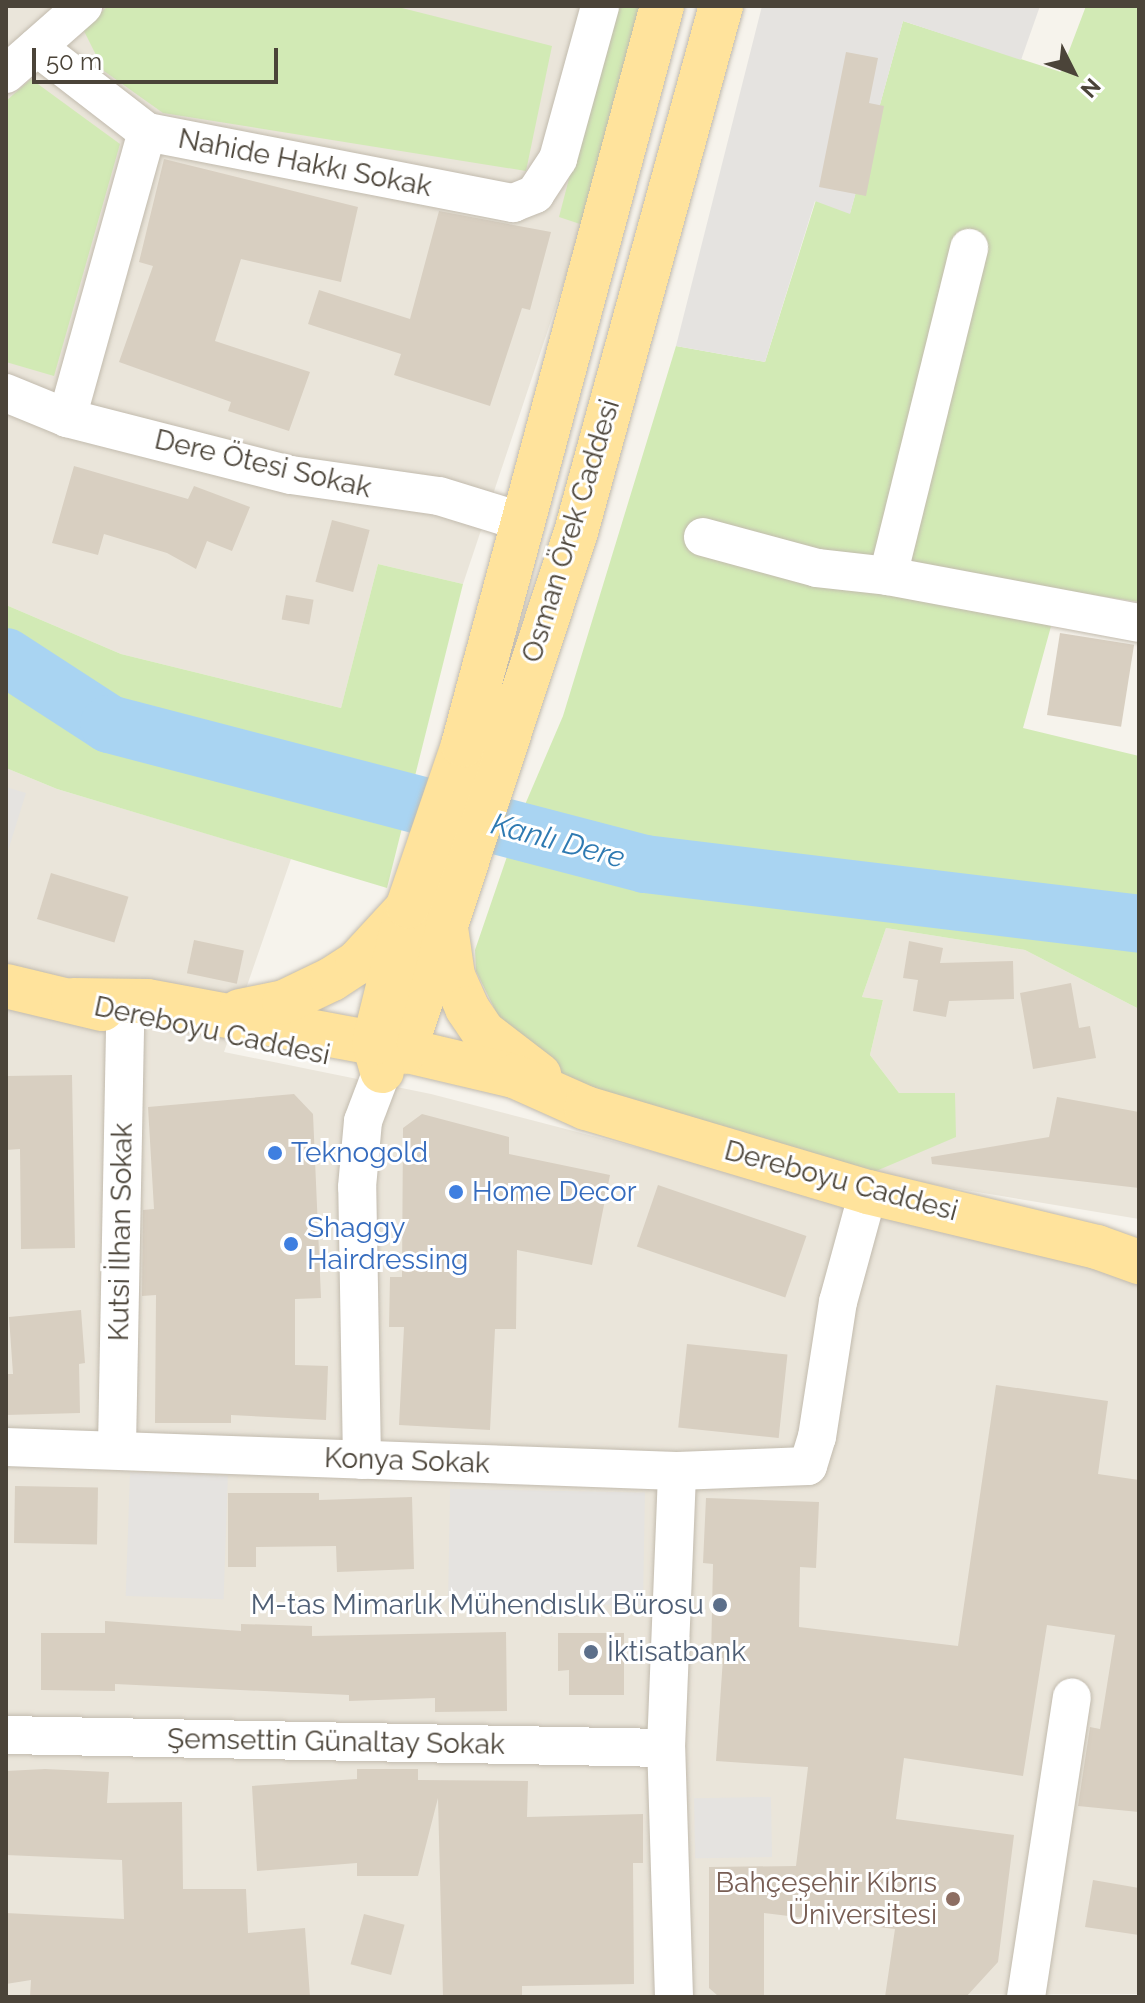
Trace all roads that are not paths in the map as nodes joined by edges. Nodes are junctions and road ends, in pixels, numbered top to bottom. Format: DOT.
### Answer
graph roads {
  1 [pos="83,6"];
  2 [pos="600,6"];
  3 [pos="662,6"];
  4 [pos="721,6"];
  5 [pos="37,47"];
  6 [pos="6,74"];
  7 [pos="147,132"];
  8 [pos="969,248"];
  9 [pos="6,393"];
  10 [pos="67,418"];
  11 [pos="523,522"];
  12 [pos="703,537"];
  13 [pos="888,576"];
  14 [pos="1139,623"];
  15 [pos="482,748"];
  16 [pos="434,893"];
  17 [pos="6,986"];
  18 [pos="73,1000"];
  19 [pos="205,1014"];
  20 [pos="125,1016"];
  21 [pos="386,1055"];
  22 [pos="586,1108"];
  23 [pos="868,1192"];
  24 [pos="1118,1249"];
  25 [pos="1139,1262"];
  26 [pos="6,1447"];
  27 [pos="117,1447"];
  28 [pos="362,1460"];
  29 [pos="677,1471"];
  30 [pos="1072,1698"];
  31 [pos="6,1735"];
  32 [pos="666,1748"];
  33 [pos="674,1997"];
  34 [pos="1026,1997"];
  1 -- 5 [label="street"];
  2 -- 7 [label="street, Nahide Hakkı Sokak"];
  3 -- 11 [label="main road, Osman Örek Caddesi"];
  4 -- 15 [label="main road, Osman Örek Caddesi"];
  5 -- 6 [label="street"];
  5 -- 7 [label="street, Nahide Hakkı Sokak"];
  7 -- 10 [label="street"];
  8 -- 13 [label="street"];
  9 -- 10 [label="street, Dere Ötesi Sokak"];
  10 -- 11 [label="street, Dere Ötesi Sokak"];
  11 -- 15 [label="main road, Osman Örek Caddesi"];
  12 -- 13 [label="street"];
  13 -- 14 [label="street"];
  15 -- 16 [label="main road, Osman Örek Caddesi"];
  16 -- 19 [label="main road"];
  16 -- 21 [label="main road, Osman Örek Caddesi"];
  16 -- 22 [label="main road"];
  17 -- 18 [label="main road, Dereboyu Caddesi"];
  18 -- 19 [label="main road, Dereboyu Caddesi"];
  18 -- 20 [label="main road, Dereboyu Caddesi"];
  19 -- 21 [label="main road, Dereboyu Caddesi"];
  20 -- 21 [label="main road, Dereboyu Caddesi"];
  20 -- 27 [label="street, Kutsi İlhan Sokak"];
  21 -- 22 [label="main road, Dereboyu Caddesi"];
  21 -- 28 [label="street"];
  22 -- 23 [label="main road, Dereboyu Caddesi"];
  23 -- 24 [label="main road, Dereboyu Caddesi"];
  23 -- 29 [label="street, Konya Sokak"];
  24 -- 25 [label="main road, Dereboyu Caddesi"];
  26 -- 27 [label="street, Konya Sokak"];
  27 -- 28 [label="street, Konya Sokak"];
  28 -- 29 [label="street, Konya Sokak"];
  29 -- 32 [label="street"];
  30 -- 34 [label="street"];
  31 -- 32 [label="street, Şemsettin Günaltay Sokak"];
  32 -- 33 [label="street"];
}
